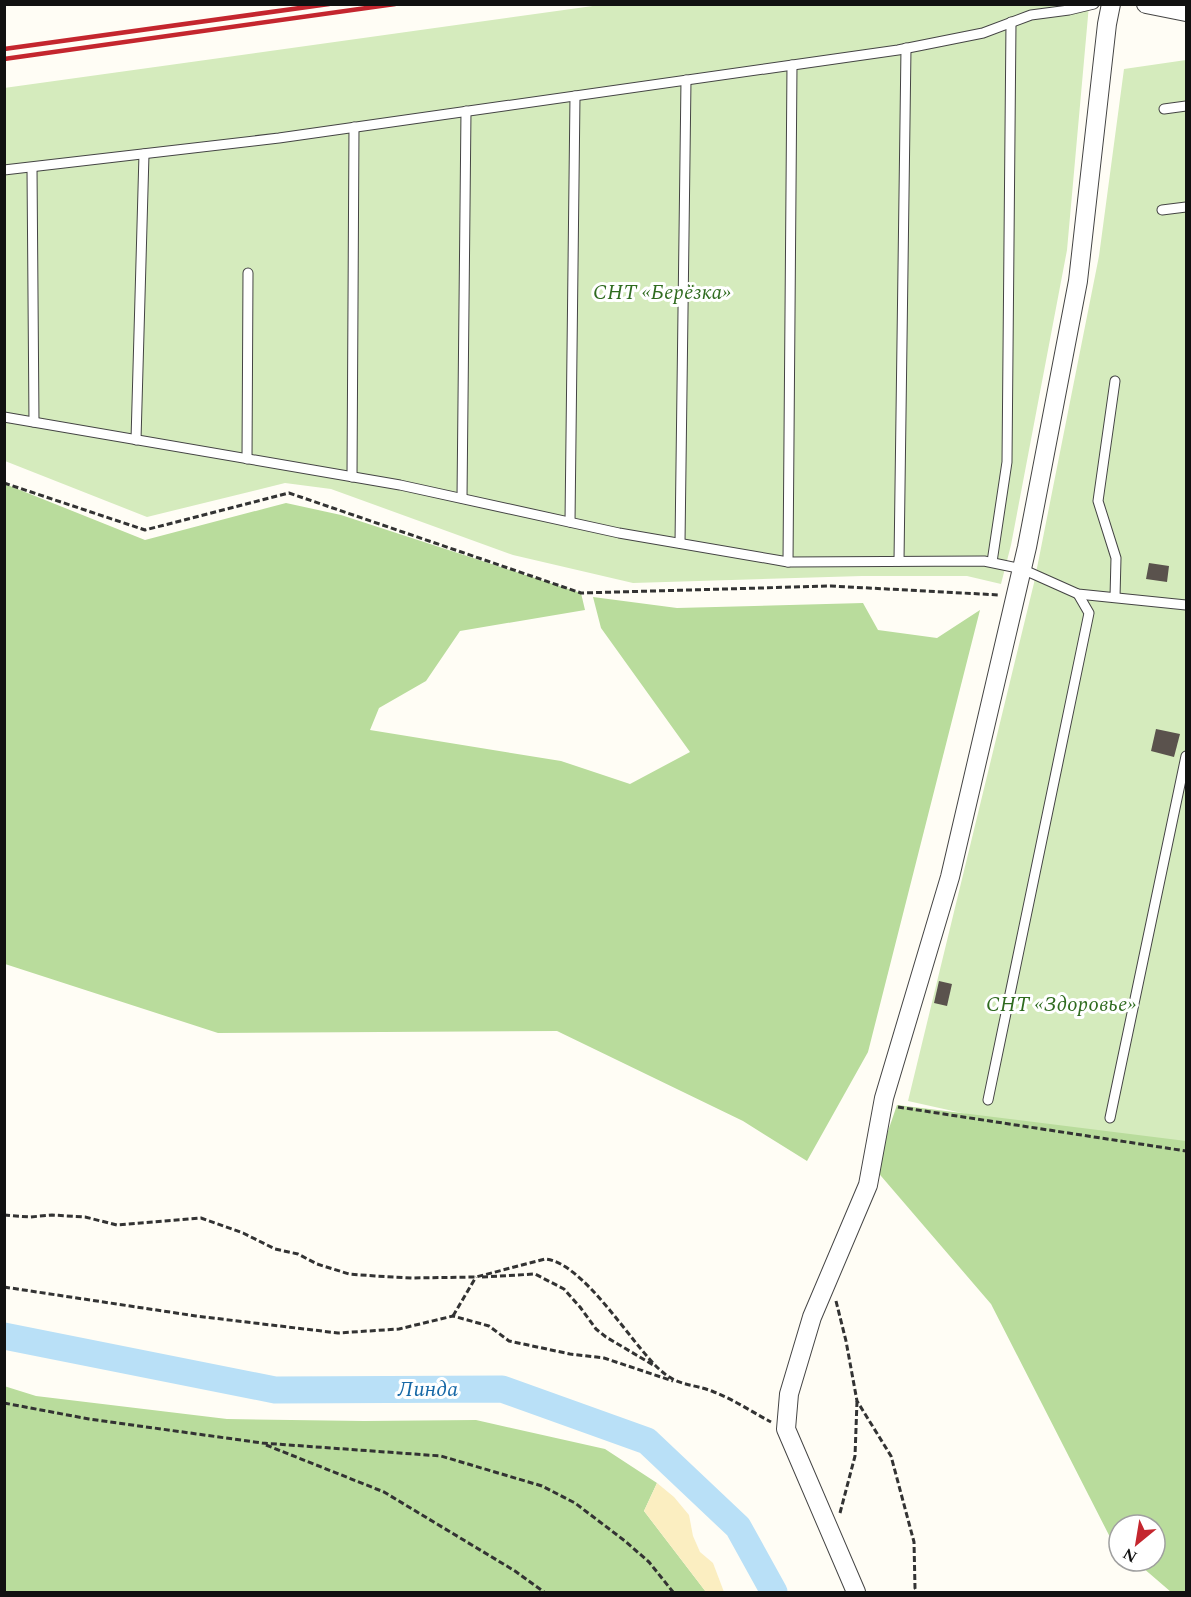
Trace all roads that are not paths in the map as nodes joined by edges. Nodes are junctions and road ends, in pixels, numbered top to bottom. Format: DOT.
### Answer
graph roads {
  1 [pos="1094,4"];
  2 [pos="1111,4"];
  3 [pos="1146,4"];
  4 [pos="1186,12"];
  5 [pos="1011,22"];
  6 [pos="906,48"];
  7 [pos="792,65"];
  8 [pos="686,80"];
  9 [pos="575,96"];
  10 [pos="1186,106"];
  11 [pos="1164,109"];
  12 [pos="466,111"];
  13 [pos="354,127"];
  14 [pos="144,154"];
  15 [pos="32,168"];
  16 [pos="4,170"];
  17 [pos="1186,207"];
  18 [pos="1162,210"];
  19 [pos="248,273"];
  20 [pos="1116,381"];
  21 [pos="4,417"];
  22 [pos="34,422"];
  23 [pos="136,440"];
  24 [pos="247,459"];
  25 [pos="352,477"];
  26 [pos="462,498"];
  27 [pos="570,522"];
  28 [pos="680,543"];
  29 [pos="899,561"];
  30 [pos="788,562"];
  31 [pos="992,562"];
  32 [pos="1022,569"];
  33 [pos="1078,594"];
  34 [pos="1115,597"];
  35 [pos="1186,605"];
  36 [pos="1186,756"];
  37 [pos="988,1100"];
  38 [pos="1110,1118"];
  39 [pos="856,1593"];
  1 -- 5 [label="lane"];
  2 -- 32 [label="street"];
  3 -- 4 [label="street"];
  5 -- 6 [label="lane"];
  5 -- 31 [label="lane"];
  6 -- 7 [label="lane"];
  6 -- 29 [label="lane"];
  7 -- 8 [label="lane"];
  7 -- 30 [label="lane"];
  8 -- 9 [label="lane"];
  8 -- 28 [label="lane"];
  9 -- 12 [label="lane"];
  9 -- 27 [label="lane"];
  10 -- 11 [label="lane"];
  12 -- 13 [label="lane"];
  12 -- 26 [label="lane"];
  13 -- 14 [label="lane"];
  13 -- 25 [label="lane"];
  14 -- 15 [label="lane"];
  14 -- 23 [label="lane"];
  15 -- 16 [label="lane"];
  15 -- 22 [label="lane"];
  17 -- 18 [label="lane"];
  19 -- 24 [label="lane"];
  20 -- 34 [label="lane"];
  21 -- 22 [label="lane"];
  22 -- 23 [label="lane"];
  23 -- 24 [label="lane"];
  24 -- 25 [label="lane"];
  25 -- 26 [label="lane"];
  26 -- 27 [label="lane"];
  27 -- 28 [label="lane"];
  28 -- 30 [label="lane"];
  29 -- 30 [label="lane"];
  29 -- 31 [label="lane"];
  31 -- 32 [label="lane"];
  32 -- 33 [label="lane"];
  32 -- 39 [label="street"];
  33 -- 34 [label="lane"];
  33 -- 37 [label="lane"];
  34 -- 35 [label="lane"];
  36 -- 38 [label="lane"];
}
